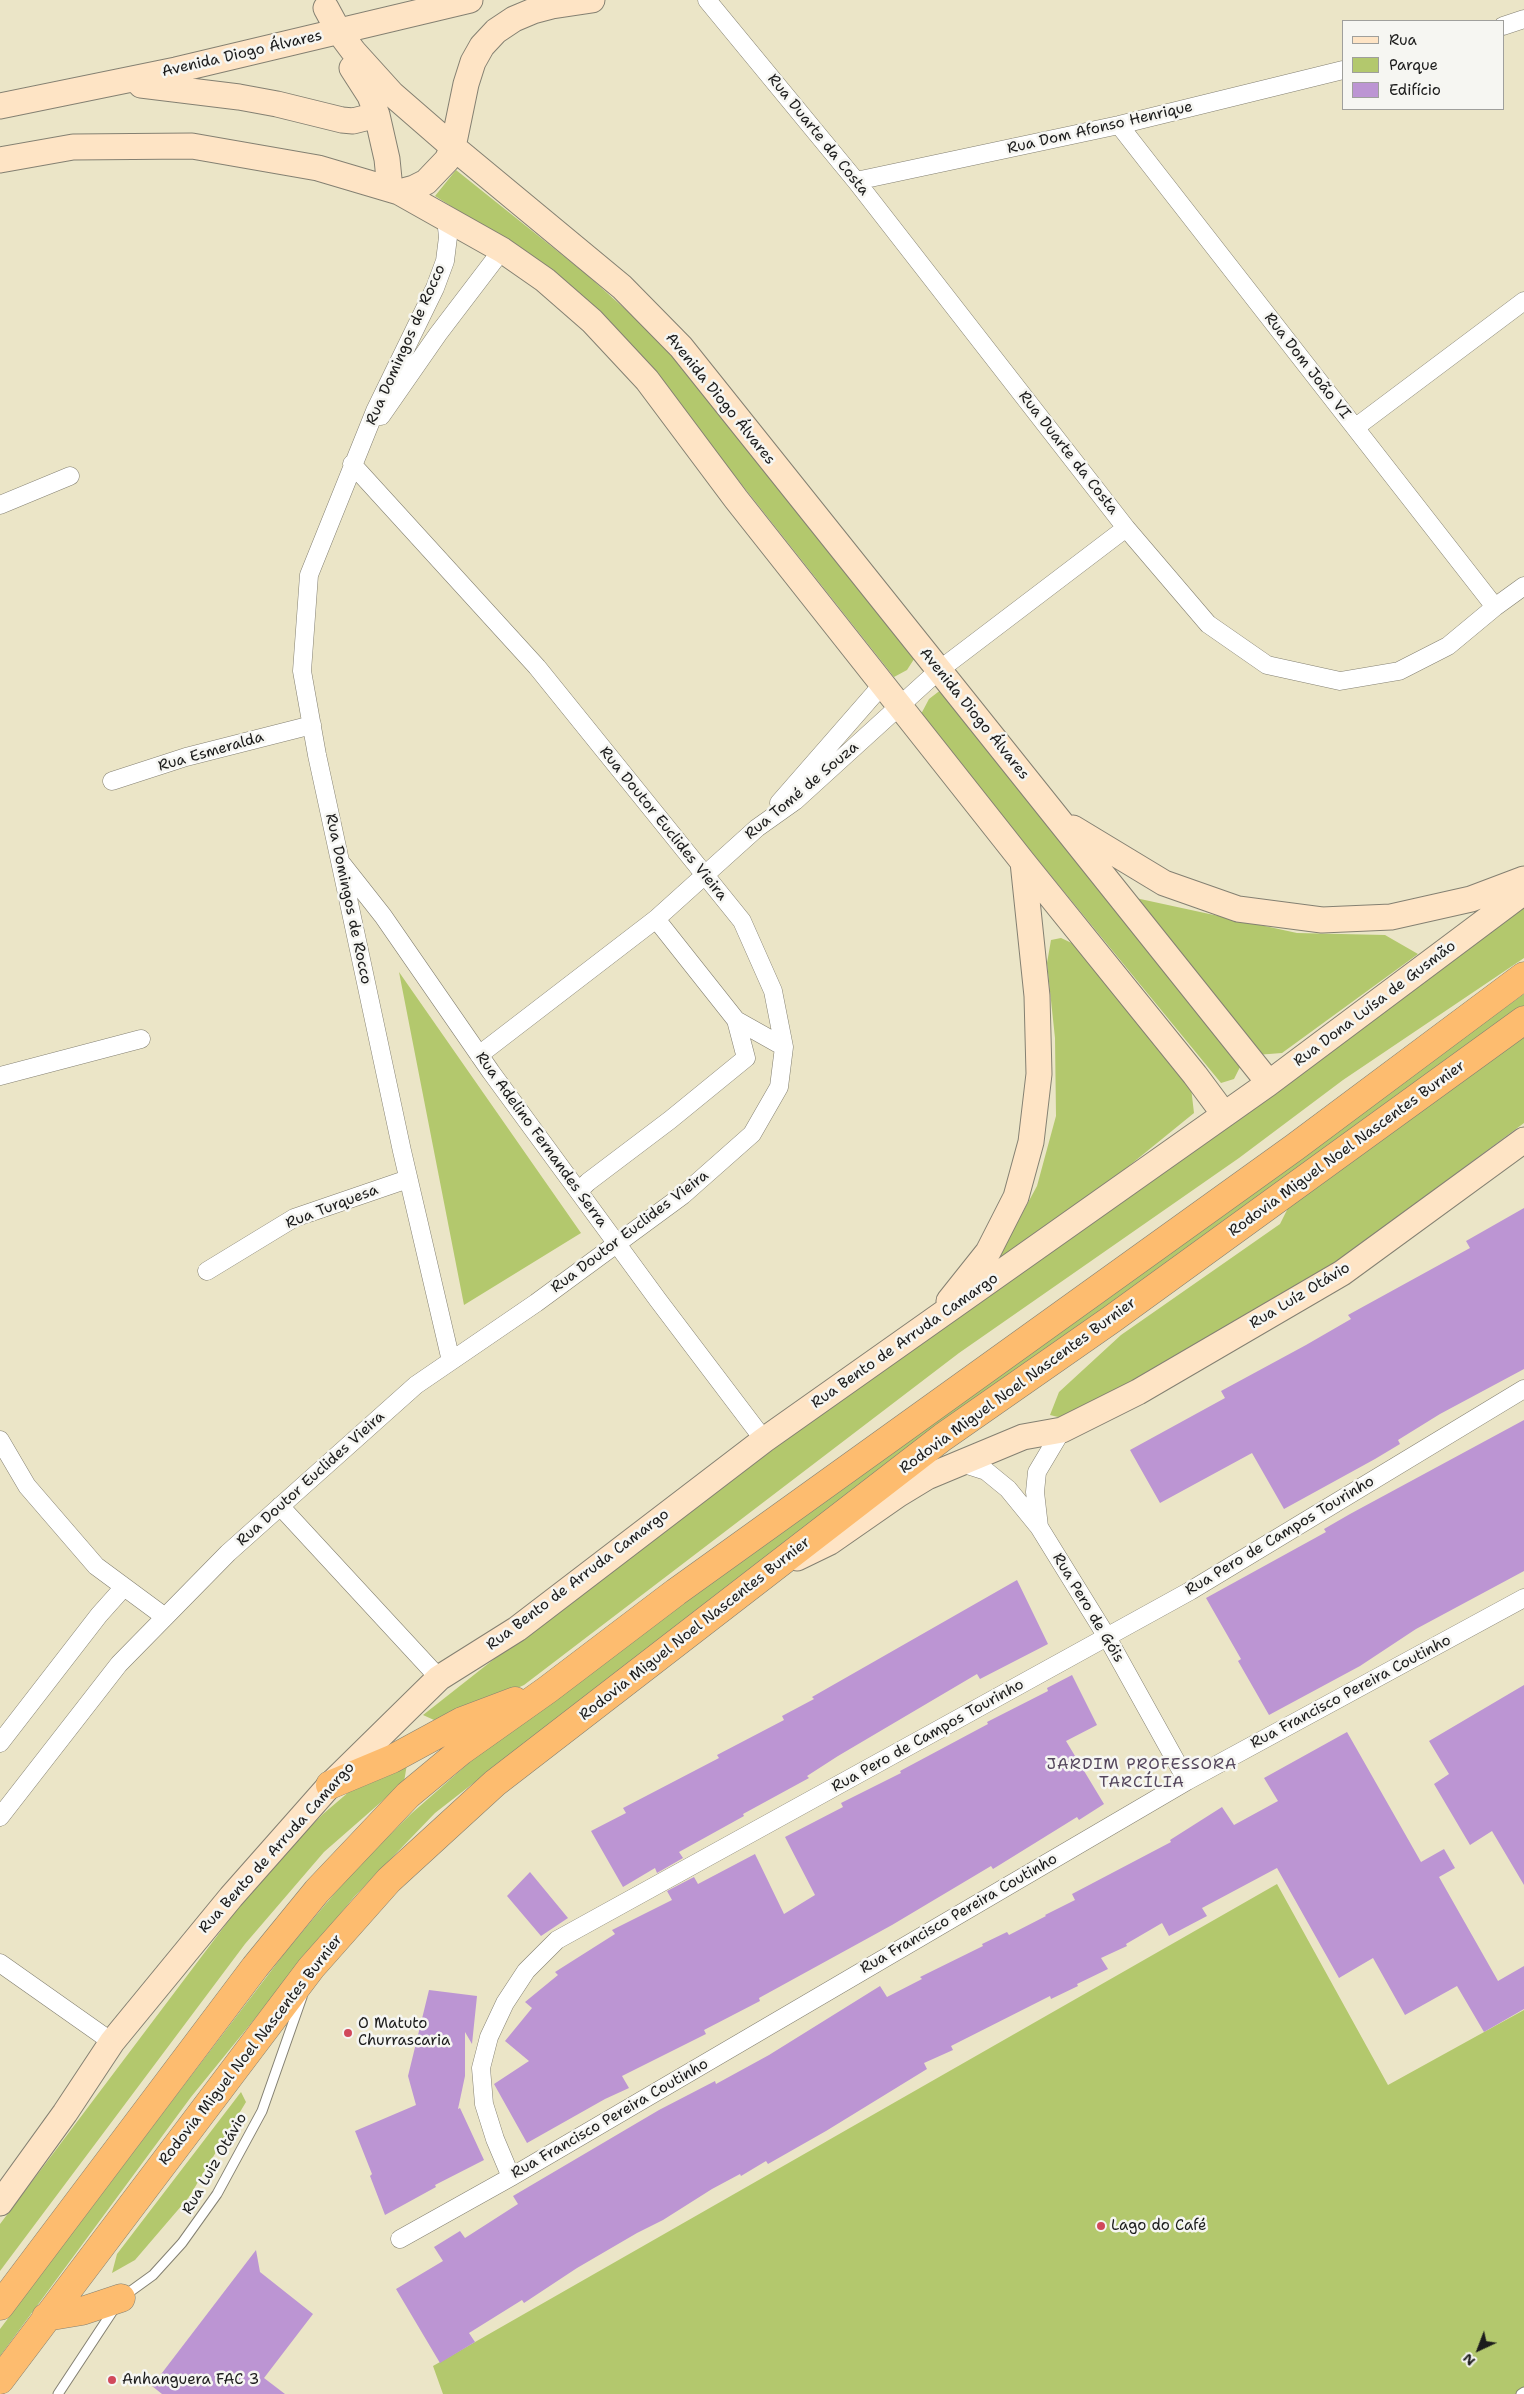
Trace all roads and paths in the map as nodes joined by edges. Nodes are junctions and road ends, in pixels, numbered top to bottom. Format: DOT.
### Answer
graph roads {
  1 [pos="470,0"];
  2 [pos="592,0"];
  3 [pos="708,0"];
  4 [pos="326,4"];
  5 [pos="1524,19"];
  6 [pos="1504,26"];
  7 [pos="334,33"];
  8 [pos="1342,70"];
  9 [pos="116,82"];
  10 [pos="0,106"];
  11 [pos="377,116"];
  12 [pos="1119,126"];
  13 [pos="453,147"];
  14 [pos="0,160"];
  15 [pos="856,180"];
  16 [pos="394,191"];
  17 [pos="446,218"];
  18 [pos="502,250"];
  19 [pos="1524,300"];
  20 [pos="1356,427"];
  21 [pos="363,440"];
  22 [pos="352,464"];
  23 [pos="70,476"];
  24 [pos="0,505"];
  25 [pos="1126,528"];
  26 [pos="1524,586"];
  27 [pos="1495,607"];
  28 [pos="938,671"];
  29 [pos="882,685"];
  30 [pos="900,707"];
  31 [pos="312,725"];
  32 [pos="112,781"];
  33 [pos="1059,819"];
  34 [pos="757,828"];
  35 [pos="340,861"];
  36 [pos="1023,862"];
  37 [pos="704,875"];
  38 [pos="1524,879"];
  39 [pos="1524,892"];
  40 [pos="656,919"];
  41 [pos="1524,976"];
  42 [pos="736,1020"];
  43 [pos="1524,1020"];
  44 [pos="140,1039"];
  45 [pos="784,1048"];
  46 [pos="479,1055"];
  47 [pos="0,1076"];
  48 [pos="1269,1083"];
  49 [pos="1224,1114"];
  50 [pos="1524,1140"];
  51 [pos="408,1179"];
  52 [pos="579,1191"];
  53 [pos="617,1244"];
  54 [pos="207,1271"];
  55 [pos="935,1318"];
  56 [pos="451,1361"];
  57 [pos="1524,1389"];
  58 [pos="1062,1430"];
  59 [pos="0,1440"];
  60 [pos="764,1440"];
  61 [pos="961,1463"];
  62 [pos="280,1506"];
  63 [pos="1039,1527"];
  64 [pos="772,1570"];
  65 [pos="124,1587"];
  66 [pos="1524,1598"];
  67 [pos="164,1618"];
  68 [pos="1107,1637"];
  69 [pos="439,1678"];
  70 [pos="547,1690"];
  71 [pos="0,1743"];
  72 [pos="1187,1781"];
  73 [pos="330,1785"];
  74 [pos="0,1817"];
  75 [pos="0,1963"];
  76 [pos="312,1968"];
  77 [pos="112,2042"];
  78 [pos="512,2177"];
  79 [pos="0,2203"];
  80 [pos="400,2239"];
  81 [pos="121,2298"];
  82 [pos="0,2306"];
  83 [pos="46,2317"];
  84 [pos="0,2380"];
  85 [pos="58,2394"];
  1 -- 7 [label="street"];
  2 -- 13 [label="street"];
  3 -- 15 [label="street, Rua Duarte da Costa"];
  4 -- 7 [label="street"];
  5 -- 6 [label="street"];
  7 -- 9 [label="street, Avenida Diogo Álvares"];
  7 -- 11 [label="street"];
  7 -- 13 [label="street, Avenida Diogo Álvares"];
  8 -- 12 [label="street, Rua Dom Afonso Henrique"];
  9 -- 10 [label="street, Avenida Diogo Álvares"];
  9 -- 11 [label="street"];
  11 -- 16 [label="street"];
  12 -- 15 [label="street, Rua Dom Afonso Henrique"];
  12 -- 20 [label="street, Rua Dom João VI"];
  13 -- 16 [label="street"];
  13 -- 28 [label="street, Avenida Diogo Álvares"];
  14 -- 16 [label="street"];
  15 -- 25 [label="street, Rua Duarte da Costa"];
  16 -- 17 [label="street"];
  17 -- 18 [label="street"];
  17 -- 21 [label="street, Rua Domingos de Rocco"];
  18 -- 21 [label="street, Rua Domingos de Rocco"];
  18 -- 29 [label="street"];
  19 -- 20 [label="street"];
  20 -- 27 [label="street, Rua Dom João VI"];
  21 -- 22 [label="street, Rua Domingos de Rocco"];
  22 -- 31 [label="street, Rua Domingos de Rocco"];
  22 -- 37 [label="street, Rua Doutor Euclides Vieira"];
  23 -- 24 [label="street"];
  25 -- 27 [label="street, Rua Duarte da Costa"];
  25 -- 28 [label="street, Rua Tomé de Souza"];
  26 -- 27 [label="street, Rua Duarte da Costa"];
  28 -- 30 [label="street, Rua Tomé de Souza"];
  28 -- 33 [label="street, Avenida Diogo Álvares"];
  29 -- 30 [label="street"];
  29 -- 34 [label="street"];
  30 -- 34 [label="street, Rua Tomé de Souza"];
  30 -- 36 [label="street"];
  31 -- 32 [label="street, Rua Esmeralda"];
  31 -- 35 [label="street, Rua Domingos de Rocco"];
  33 -- 38 [label="street"];
  33 -- 48 [label="street, Avenida Diogo Álvares"];
  34 -- 37 [label="street, Rua Tomé de Souza"];
  35 -- 46 [label="street, Rua Adelino Fernandes Serra"];
  35 -- 51 [label="street, Rua Domingos de Rocco"];
  36 -- 49 [label="street"];
  36 -- 55 [label="street"];
  37 -- 40 [label="street, Rua Tomé de Souza"];
  37 -- 45 [label="street, Rua Doutor Euclides Vieira"];
  39 -- 48 [label="street, Rua Dona Luísa de Gusmão"];
  40 -- 42 [label="street"];
  40 -- 46 [label="street, Rua Tomé de Souza"];
  41 -- 70 [label="highway"];
  42 -- 45 [label="street"];
  42 -- 52 [label="street"];
  43 -- 64 [label="highway, Rodovia Miguel Noel Nascentes Burnier"];
  44 -- 47 [label="street"];
  45 -- 53 [label="street, Rua Doutor Euclides Vieira"];
  46 -- 52 [label="street, Rua Adelino Fernandes Serra"];
  48 -- 49 [label="street, Rua Dona Luísa de Gusmão"];
  49 -- 55 [label="street, Rua Bento de Arruda Camargo"];
  50 -- 58 [label="street, Rua Luíz Otávio"];
  51 -- 54 [label="street, Rua Turquesa"];
  51 -- 56 [label="street, Rua Domingos de Rocco"];
  52 -- 53 [label="street, Rua Adelino Fernandes Serra"];
  53 -- 56 [label="street, Rua Doutor Euclides Vieira"];
  53 -- 60 [label="street, Rua Adelino Fernandes Serra"];
  55 -- 60 [label="street, Rua Bento de Arruda Camargo"];
  56 -- 62 [label="street, Rua Doutor Euclides Vieira"];
  57 -- 68 [label="street, Rua Pero de Campos Tourinho"];
  58 -- 61 [label="street, Rua Luíz Otávio"];
  58 -- 63 [label="street"];
  59 -- 65 [label="street"];
  60 -- 69 [label="street, Rua Bento de Arruda Camargo"];
  61 -- 63 [label="street, Rua Pero de Góis"];
  61 -- 64 [label="street, Rua Luíz Otávio"];
  62 -- 67 [label="street, Rua Doutor Euclides Vieira"];
  62 -- 69 [label="street"];
  63 -- 68 [label="street, Rua Pero de Góis"];
  64 -- 76 [label="highway, Rodovia Miguel Noel Nascentes Burnier"];
  65 -- 67 [label="street"];
  65 -- 71 [label="street"];
  66 -- 72 [label="street, Rua Francisco Pereira Coutinho"];
  67 -- 74 [label="street, Rua Doutor Euclides Vieira"];
  68 -- 72 [label="street, Rua Pero de Góis"];
  68 -- 78 [label="street, Rua Pero de Campos Tourinho"];
  69 -- 73 [label="street, Rua Bento de Arruda Camargo"];
  70 -- 73 [label="highway"];
  70 -- 82 [label="highway"];
  72 -- 78 [label="street, Rua Francisco Pereira Coutinho"];
  73 -- 77 [label="street, Rua Bento de Arruda Camargo"];
  75 -- 77 [label="street"];
  76 -- 81 [label="lane, Rua Luiz Otávio"];
  76 -- 83 [label="highway, Rodovia Miguel Noel Nascentes Burnier"];
  77 -- 79 [label="street, Rua Bento de Arruda Camargo"];
  78 -- 80 [label="street, Rua Francisco Pereira Coutinho"];
  81 -- 83 [label="highway"];
  81 -- 85 [label="lane, Rua Luiz Otávio"];
  83 -- 84 [label="highway, Rodovia Miguel Noel Nascentes Burnier"];
}
